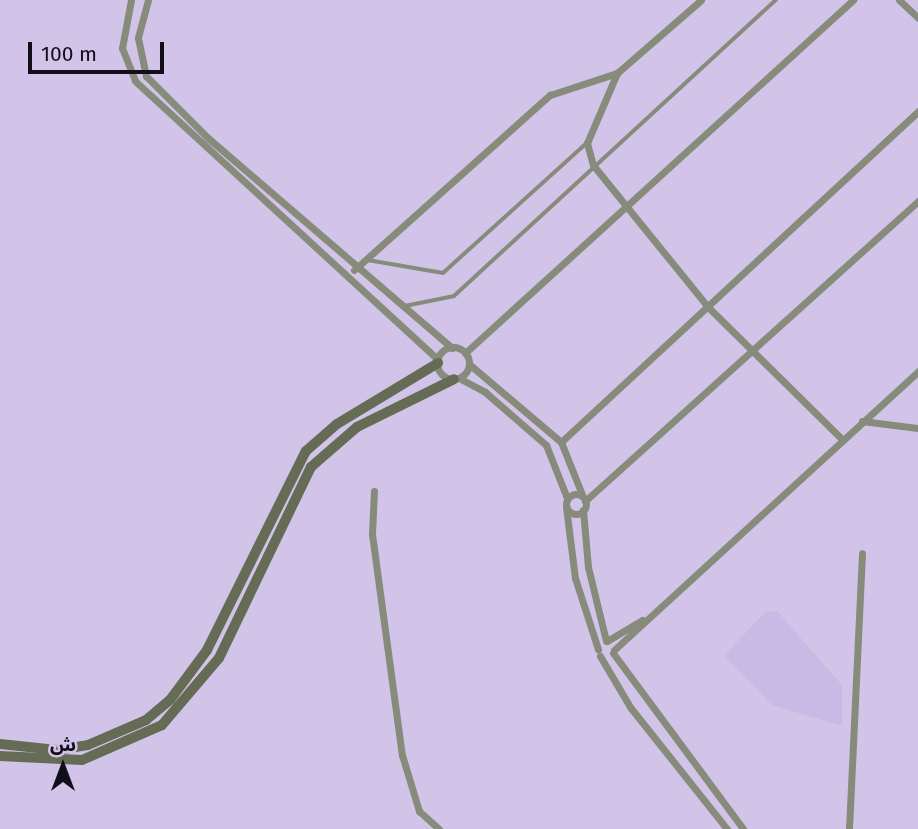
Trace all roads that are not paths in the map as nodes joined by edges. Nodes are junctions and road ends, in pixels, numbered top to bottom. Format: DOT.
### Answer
graph roads {
  1 [pos="131,0"];
  2 [pos="148,0"];
  3 [pos="701,0"];
  4 [pos="776,0"];
  5 [pos="853,0"];
  6 [pos="899,0"];
  7 [pos="918,18"];
  8 [pos="617,73"];
  9 [pos="918,111"];
  10 [pos="587,143"];
  11 [pos="593,165"];
  12 [pos="918,201"];
  13 [pos="624,203"];
  14 [pos="368,260"];
  15 [pos="358,269"];
  16 [pos="347,274"];
  17 [pos="403,306"];
  18 [pos="707,306"];
  19 [pos="452,348"];
  20 [pos="754,352"];
  21 [pos="465,353"];
  22 [pos="438,361"];
  23 [pos="469,365"];
  24 [pos="918,371"];
  25 [pos="456,379"];
  26 [pos="862,421"];
  27 [pos="918,428"];
  28 [pos="842,439"];
  29 [pos="561,442"];
  30 [pos="374,491"];
  31 [pos="568,498"];
  32 [pos="584,499"];
  33 [pos="566,507"];
  34 [pos="583,510"];
  35 [pos="862,553"];
  36 [pos="652,614"];
  37 [pos="607,641"];
  38 [pos="599,652"];
  39 [pos="613,652"];
  40 [pos="0,744"];
  41 [pos="0,756"];
  42 [pos="439,829"];
  43 [pos="727,829"];
  44 [pos="743,829"];
  45 [pos="849,829"];
  1 -- 16 [label="street"];
  2 -- 15 [label="street"];
  3 -- 8 [label="street"];
  4 -- 11 [label="lane"];
  5 -- 13 [label="street"];
  6 -- 7 [label="street"];
  8 -- 10 [label="street"];
  8 -- 14 [label="street"];
  9 -- 18 [label="street"];
  10 -- 11 [label="street"];
  10 -- 14 [label="lane"];
  11 -- 13 [label="street"];
  11 -- 17 [label="lane"];
  12 -- 20 [label="street"];
  13 -- 18 [label="street"];
  13 -- 21 [label="street"];
  14 -- 15 [label="street"];
  15 -- 16 [label="street"];
  15 -- 17 [label="street"];
  16 -- 22 [label="street"];
  17 -- 19 [label="street"];
  18 -- 20 [label="street"];
  18 -- 29 [label="street"];
  19 -- 21 [label="street"];
  19 -- 22 [label="street"];
  20 -- 28 [label="street"];
  20 -- 32 [label="street"];
  21 -- 23 [label="street"];
  22 -- 25 [label="street"];
  22 -- 40 [label="main road"];
  23 -- 25 [label="street"];
  23 -- 29 [label="street"];
  24 -- 26 [label="street"];
  25 -- 31 [label="street"];
  25 -- 41 [label="main road"];
  26 -- 27 [label="street"];
  26 -- 28 [label="street"];
  28 -- 36 [label="street"];
  29 -- 32 [label="street"];
  30 -- 42 [label="street"];
  31 -- 32 [label="street"];
  31 -- 33 [label="street"];
  32 -- 34 [label="street"];
  33 -- 34 [label="street"];
  33 -- 38 [label="street"];
  34 -- 37 [label="street"];
  35 -- 45 [label="street"];
  36 -- 37 [label="street"];
  36 -- 39 [label="street"];
  37 -- 38 [label="street"];
  37 -- 39 [label="street"];
  38 -- 39 [label="street"];
  38 -- 43 [label="street"];
  39 -- 44 [label="street"];
}
